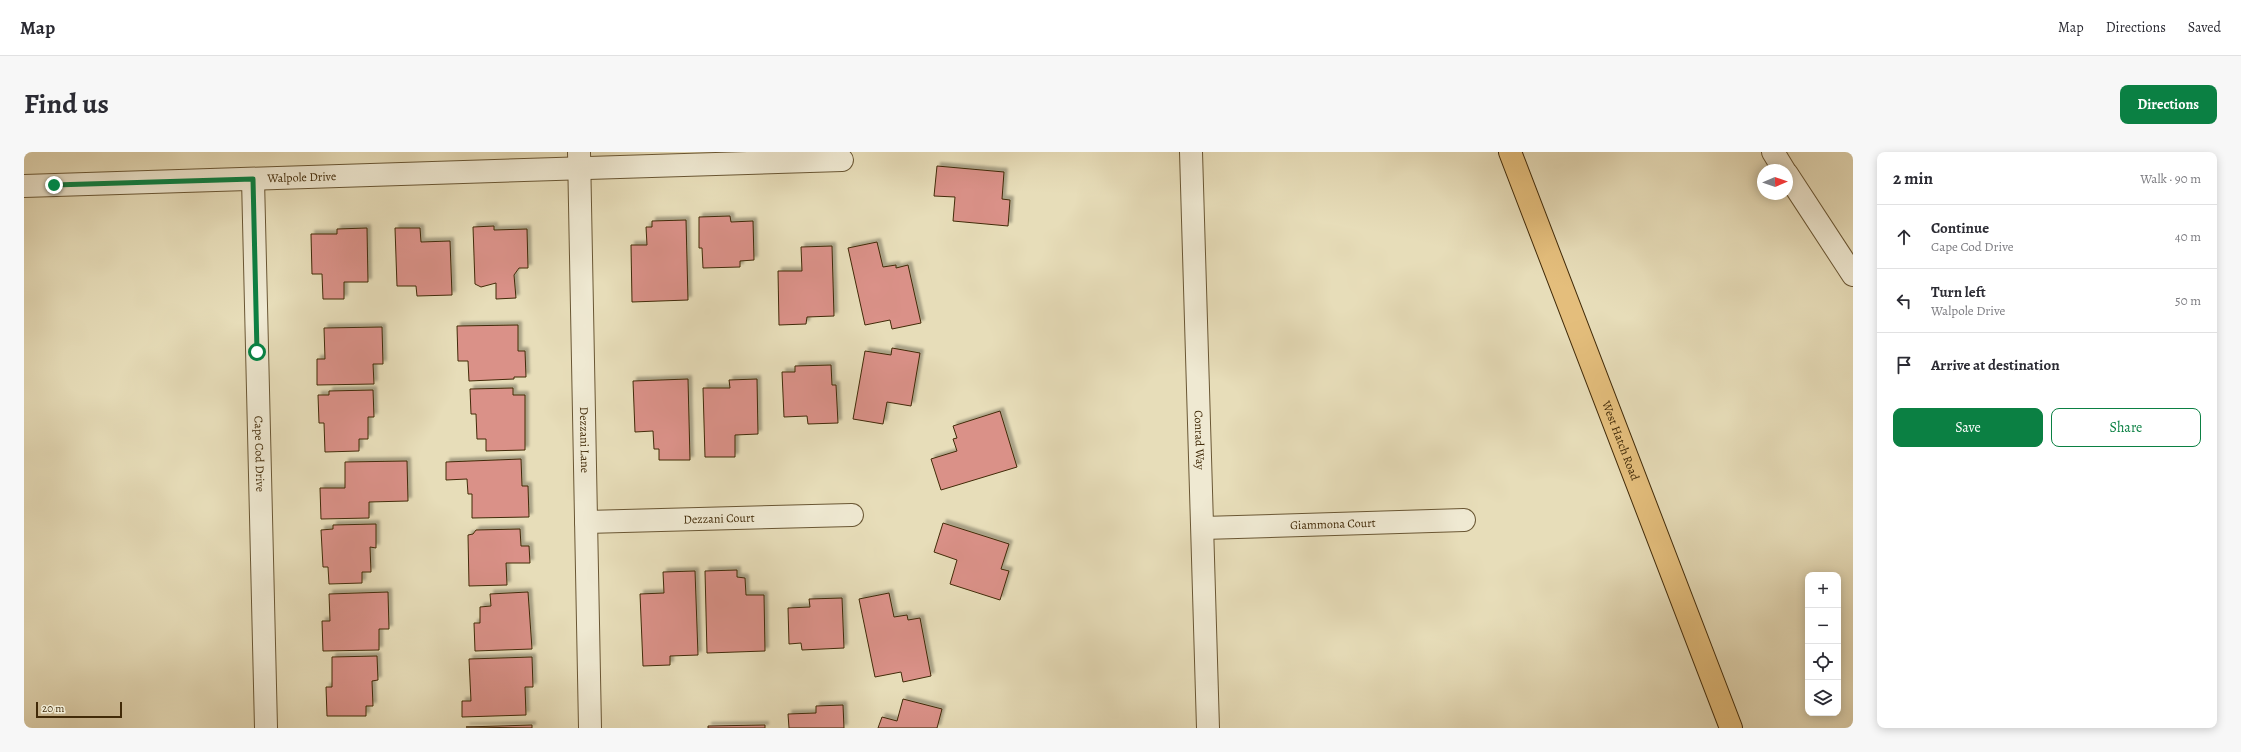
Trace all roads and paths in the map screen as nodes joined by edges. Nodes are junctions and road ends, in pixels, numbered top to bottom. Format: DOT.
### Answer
graph roads {
  1 [pos="1191,152"];
  2 [pos="1510,152"];
  3 [pos="1773,152"];
  4 [pos="579,160"];
  5 [pos="842,160"];
  6 [pos="1780,164"];
  7 [pos="253,179"];
  8 [pos="1793,183"];
  9 [pos="24,186"];
  10 [pos="1853,275"];
  11 [pos="852,515"];
  12 [pos="1464,520"];
  13 [pos="586,522"];
  14 [pos="1202,528"];
  15 [pos="266,728"];
  16 [pos="590,728"];
  17 [pos="1208,728"];
  18 [pos="1731,728"];
  1 -- 14 [label="street, Conrad Way"];
  2 -- 18 [label="main road, West Hatch Road"];
  3 -- 6 [label="street"];
  4 -- 5 [label="street, Walpole Drive"];
  4 -- 7 [label="street, Walpole Drive"];
  4 -- 13 [label="street, Dezzani Lane"];
  7 -- 9 [label="street, Walpole Drive"];
  7 -- 15 [label="street, Cape Cod Drive"];
  8 -- 10 [label="street"];
  11 -- 13 [label="street, Dezzani Court"];
  12 -- 14 [label="street, Giammona Court"];
  13 -- 16 [label="street, Dezzani Lane"];
  14 -- 17 [label="street, Conrad Way"];
}
